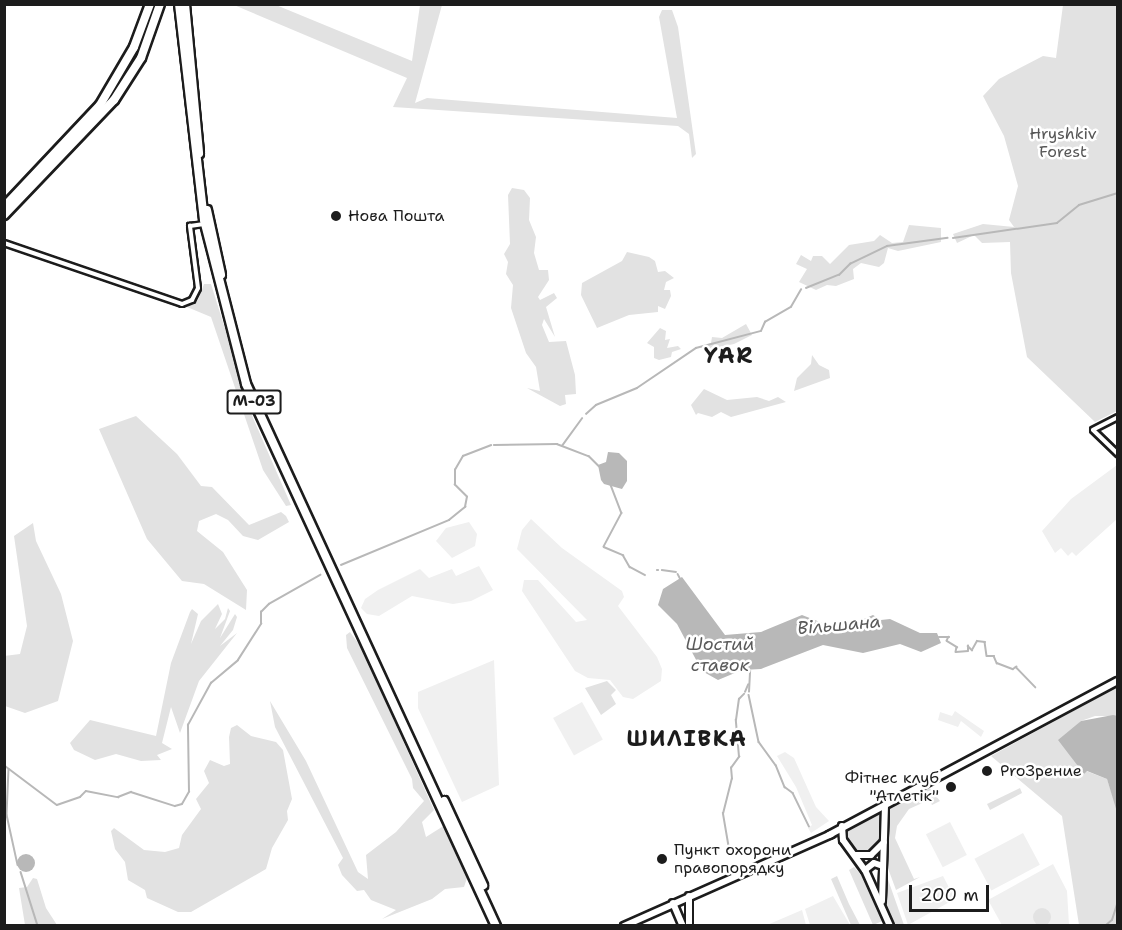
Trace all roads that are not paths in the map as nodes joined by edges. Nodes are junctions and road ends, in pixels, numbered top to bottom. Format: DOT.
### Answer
graph roads {
  1 [pos="150,4"];
  2 [pos="160,4"];
  3 [pos="179,4"];
  4 [pos="185,4"];
  5 [pos="4,207"];
  6 [pos="4,215"];
  7 [pos="204,224"];
  8 [pos="4,243"];
  9 [pos="1118,417"];
  10 [pos="1099,427"];
  11 [pos="1099,436"];
  12 [pos="1118,454"];
  13 [pos="1118,681"];
  14 [pos="885,806"];
  15 [pos="841,828"];
  16 [pos="886,838"];
  17 [pos="855,855"];
  18 [pos="884,866"];
  19 [pos="865,870"];
  20 [pos="689,896"];
  21 [pos="882,902"];
  22 [pos="673,903"];
  23 [pos="497,926"];
  24 [pos="624,926"];
  25 [pos="683,926"];
  26 [pos="689,926"];
  27 [pos="890,926"];
  1 -- 5 [label="highway"];
  2 -- 6 [label="highway"];
  3 -- 7 [label="highway, М-03"];
  4 -- 23 [label="highway, М-03"];
  7 -- 8 [label="street"];
  7 -- 23 [label="highway, М-03"];
  9 -- 10 [label="street"];
  10 -- 11 [label="street"];
  10 -- 11 [label="street"];
  11 -- 12 [label="street"];
  13 -- 14 [label="main road"];
  14 -- 15 [label="main road"];
  14 -- 16 [label="main road"];
  15 -- 17 [label="main road"];
  15 -- 20 [label="main road"];
  16 -- 17 [label="main road"];
  16 -- 18 [label="main road"];
  17 -- 19 [label="main road"];
  18 -- 19 [label="main road"];
  18 -- 21 [label="main road"];
  19 -- 21 [label="main road"];
  20 -- 22 [label="main road"];
  20 -- 26 [label="main road"];
  21 -- 27 [label="main road"];
  22 -- 24 [label="main road"];
  22 -- 25 [label="main road"];
}
